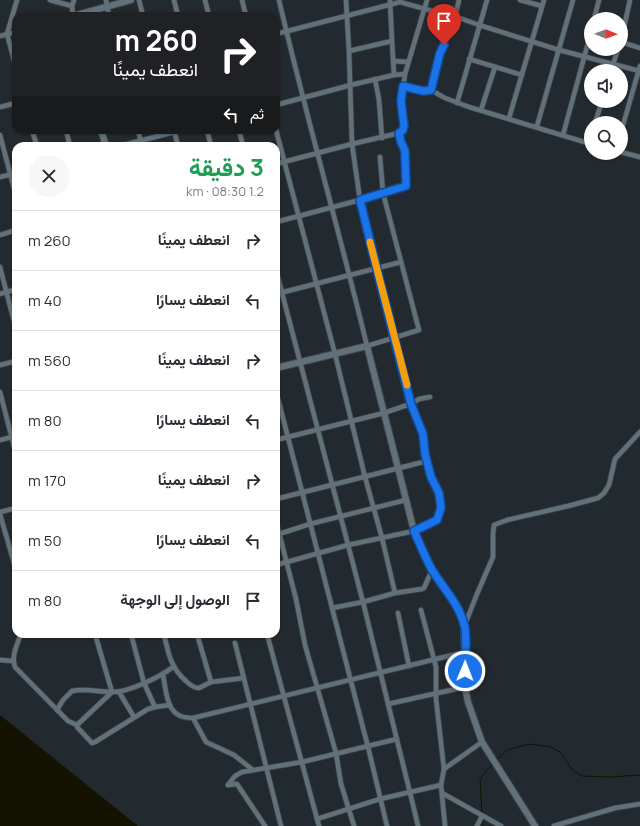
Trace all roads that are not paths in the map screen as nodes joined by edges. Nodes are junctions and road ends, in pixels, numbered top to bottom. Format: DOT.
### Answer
graph roads {
  1 [pos="17,0"];
  2 [pos="50,0"];
  3 [pos="74,0"];
  4 [pos="131,0"];
  5 [pos="139,0"];
  6 [pos="174,0"];
  7 [pos="205,0"];
  8 [pos="242,0"];
  9 [pos="279,0"];
  10 [pos="346,0"];
  11 [pos="427,0"];
  12 [pos="459,0"];
  13 [pos="487,0"];
  14 [pos="520,0"];
  15 [pos="544,0"];
  16 [pos="573,0"];
  17 [pos="599,0"];
  18 [pos="630,0"];
  19 [pos="401,1"];
  20 [pos="390,2"];
  21 [pos="106,3"];
  22 [pos="72,6"];
  23 [pos="542,6"];
  24 [pos="424,9"];
  25 [pos="13,12"];
  26 [pos="73,12"];
  27 [pos="83,12"];
  28 [pos="142,12"];
  29 [pos="177,12"];
  30 [pos="209,12"];
  31 [pos="245,12"];
  32 [pos="596,12"];
  33 [pos="627,12"];
  34 [pos="347,16"];
  35 [pos="455,16"];
  36 [pos="12,17"];
  37 [pos="479,25"];
  38 [pos="286,32"];
  39 [pos="12,33"];
  40 [pos="280,33"];
  41 [pos="7,34"];
  42 [pos="0,36"];
  43 [pos="392,41"];
  44 [pos="532,41"];
  45 [pos="628,44"];
  46 [pos="640,48"];
  47 [pos="559,50"];
  48 [pos="349,51"];
  49 [pos="12,53"];
  50 [pos="616,56"];
  51 [pos="585,57"];
  52 [pos="469,59"];
  53 [pos="393,61"];
  54 [pos="408,62"];
  55 [pos="614,64"];
  56 [pos="495,67"];
  57 [pos="628,67"];
  58 [pos="640,69"];
  59 [pos="404,74"];
  60 [pos="394,75"];
  61 [pos="522,75"];
  62 [pos="375,79"];
  63 [pos="351,85"];
  64 [pos="403,86"];
  65 [pos="431,90"];
  66 [pos="303,97"];
  67 [pos="457,103"];
  68 [pos="12,104"];
  69 [pos="280,104"];
  70 [pos="0,107"];
  71 [pos="481,110"];
  72 [pos="626,116"];
  73 [pos="509,118"];
  74 [pos="537,126"];
  75 [pos="399,133"];
  76 [pos="139,134"];
  77 [pos="163,134"];
  78 [pos="0,135"];
  79 [pos="562,135"];
  80 [pos="382,138"];
  81 [pos="141,140"];
  82 [pos="584,141"];
  83 [pos="134,142"];
  84 [pos="352,144"];
  85 [pos="280,146"];
  86 [pos="318,154"];
  87 [pos="628,154"];
  88 [pos="380,157"];
  89 [pos="640,157"];
  90 [pos="284,163"];
  91 [pos="280,164"];
  92 [pos="10,174"];
  93 [pos="0,177"];
  94 [pos="12,181"];
  95 [pos="384,194"];
  96 [pos="360,200"];
  97 [pos="332,208"];
  98 [pos="298,217"];
  99 [pos="280,221"];
  100 [pos="12,231"];
  101 [pos="0,235"];
  102 [pos="401,262"];
  103 [pos="0,267"];
  104 [pos="376,268"];
  105 [pos="350,275"];
  106 [pos="317,284"];
  107 [pos="280,285"];
  108 [pos="12,290"];
  109 [pos="6,292"];
  110 [pos="282,292"];
  111 [pos="0,294"];
  112 [pos="12,314"];
  113 [pos="394,338"];
  114 [pos="367,346"];
  115 [pos="335,354"];
  116 [pos="12,362"];
  117 [pos="300,362"];
  118 [pos="0,365"];
  119 [pos="280,367"];
  120 [pos="0,392"];
  121 [pos="430,397"];
  122 [pos="411,404"];
  123 [pos="280,408"];
  124 [pos="384,413"];
  125 [pos="352,420"];
  126 [pos="318,429"];
  127 [pos="12,430"];
  128 [pos="640,432"];
  129 [pos="12,437"];
  130 [pos="287,437"];
  131 [pos="280,439"];
  132 [pos="0,440"];
  133 [pos="427,461"];
  134 [pos="398,468"];
  135 [pos="365,477"];
  136 [pos="332,485"];
  137 [pos="302,492"];
  138 [pos="280,498"];
  139 [pos="406,500"];
  140 [pos="374,508"];
  141 [pos="12,509"];
  142 [pos="0,513"];
  143 [pos="340,517"];
  144 [pos="310,524"];
  145 [pos="414,531"];
  146 [pos="280,533"];
  147 [pos="382,538"];
  148 [pos="280,541"];
  149 [pos="348,545"];
  150 [pos="318,553"];
  151 [pos="12,555"];
  152 [pos="286,562"];
  153 [pos="280,564"];
  154 [pos="432,570"];
  155 [pos="395,593"];
  156 [pos="363,602"];
  157 [pos="332,608"];
  158 [pos="421,610"];
  159 [pos="398,613"];
  160 [pos="464,627"];
  161 [pos="20,638"];
  162 [pos="96,638"];
  163 [pos="131,638"];
  164 [pos="165,638"];
  165 [pos="197,638"];
  166 [pos="269,638"];
  167 [pos="235,643"];
  168 [pos="465,652"];
  169 [pos="0,660"];
  170 [pos="434,660"];
  171 [pos="13,661"];
  172 [pos="409,666"];
  173 [pos="173,667"];
  174 [pos="380,674"];
  175 [pos="163,675"];
  176 [pos="244,678"];
  177 [pos="350,681"];
  178 [pos="211,682"];
  179 [pos="144,683"];
  180 [pos="465,687"];
  181 [pos="317,689"];
  182 [pos="112,692"];
  183 [pos="119,692"];
  184 [pos="436,693"];
  185 [pos="285,697"];
  186 [pos="388,704"];
  187 [pos="170,705"];
  188 [pos="251,705"];
  189 [pos="155,707"];
  190 [pos="57,710"];
  191 [pos="134,717"];
  192 [pos="193,718"];
  193 [pos="77,725"];
  194 [pos="397,739"];
  195 [pos="482,742"];
  196 [pos="368,745"];
  197 [pos="336,753"];
  198 [pos="302,762"];
  199 [pos="268,768"];
  200 [pos="444,769"];
  201 [pos="253,770"];
  202 [pos="441,785"];
  203 [pos="410,792"];
  204 [pos="442,793"];
  205 [pos="380,799"];
  206 [pos="640,804"];
  207 [pos="348,809"];
  208 [pos="482,816"];
  209 [pos="317,819"];
  210 [pos="265,826"];
  211 [pos="281,826"];
  212 [pos="319,826"];
  213 [pos="354,826"];
  214 [pos="387,826"];
  215 [pos="418,826"];
  216 [pos="445,826"];
  217 [pos="477,826"];
  218 [pos="501,826"];
  219 [pos="535,826"];
  220 [pos="554,826"];
  1 -- 25 [label="street"];
  2 -- 22 [label="street"];
  3 -- 22 [label="street"];
  4 -- 21 [label="street"];
  5 -- 28 [label="street"];
  6 -- 29 [label="street"];
  7 -- 30 [label="street"];
  8 -- 31 [label="street"];
  9 -- 38 [label="street"];
  10 -- 34 [label="street"];
  11 -- 24 [label="street"];
  12 -- 35 [label="street"];
  13 -- 37 [label="street"];
  14 -- 23 [label="street"];
  15 -- 23 [label="street"];
  16 -- 47 [label="street"];
  17 -- 32 [label="street"];
  18 -- 33 [label="street"];
  19 -- 20 [label="street"];
  19 -- 24 [label="street"];
  20 -- 34 [label="street"];
  20 -- 43 [label="street"];
  21 -- 27 [label="street"];
  22 -- 26 [label="street"];
  23 -- 44 [label="street"];
  24 -- 35 [label="street"];
  24 -- 54 [label="street"];
  34 -- 38 [label="street"];
  34 -- 48 [label="street"];
  35 -- 37 [label="street"];
  35 -- 65 [label="street"];
  36 -- 41 [label="street"];
  37 -- 44 [label="street"];
  37 -- 52 [label="street"];
  38 -- 40 [label="street"];
  38 -- 66 [label="street"];
  39 -- 41 [label="street"];
  41 -- 42 [label="street"];
  41 -- 49 [label="street"];
  43 -- 48 [label="street"];
  43 -- 53 [label="street"];
  44 -- 47 [label="street"];
  44 -- 61 [label="street"];
  45 -- 46 [label="street"];
  47 -- 51 [label="street"];
  47 -- 74 [label="street"];
  48 -- 63 [label="street"];
  50 -- 55 [label="street"];
  51 -- 55 [label="street"];
  51 -- 79 [label="street"];
  52 -- 56 [label="street"];
  52 -- 67 [label="street"];
  53 -- 54 [label="street"];
  53 -- 60 [label="street"];
  54 -- 59 [label="street"];
  56 -- 61 [label="street"];
  56 -- 71 [label="street"];
  57 -- 58 [label="street"];
  58 -- 72 [label="street"];
  59 -- 60 [label="street"];
  59 -- 64 [label="street"];
  60 -- 62 [label="street"];
  61 -- 73 [label="street"];
  62 -- 63 [label="street"];
  62 -- 80 [label="street"];
  63 -- 66 [label="street"];
  63 -- 84 [label="street"];
  64 -- 65 [label="street"];
  64 -- 75 [label="street"];
  65 -- 67 [label="street"];
  66 -- 69 [label="street"];
  66 -- 86 [label="street"];
  67 -- 71 [label="street"];
  68 -- 70 [label="street"];
  71 -- 73 [label="street"];
  73 -- 74 [label="street"];
  74 -- 79 [label="street"];
  75 -- 80 [label="street"];
  75 -- 95 [label="street"];
  76 -- 81 [label="street"];
  77 -- 81 [label="street"];
  78 -- 92 [label="street"];
  79 -- 82 [label="street"];
  80 -- 84 [label="street"];
  81 -- 83 [label="street"];
  84 -- 86 [label="street"];
  84 -- 96 [label="street"];
  85 -- 90 [label="street"];
  86 -- 90 [label="street"];
  86 -- 97 [label="street"];
  87 -- 89 [label="street"];
  88 -- 95 [label="street"];
  90 -- 91 [label="street"];
  90 -- 98 [label="street"];
  92 -- 93 [label="street"];
  92 -- 94 [label="street"];
  95 -- 96 [label="street"];
  95 -- 102 [label="street"];
  96 -- 97 [label="street"];
  96 -- 104 [label="street"];
  97 -- 98 [label="street"];
  97 -- 105 [label="street"];
  98 -- 99 [label="street"];
  98 -- 106 [label="street"];
  100 -- 101 [label="street"];
  102 -- 104 [label="street"];
  102 -- 113 [label="street"];
  103 -- 109 [label="street"];
  104 -- 105 [label="street"];
  104 -- 113 [label="street"];
  105 -- 106 [label="street"];
  105 -- 114 [label="street"];
  106 -- 110 [label="street"];
  106 -- 115 [label="street"];
  107 -- 110 [label="street"];
  108 -- 109 [label="street"];
  109 -- 111 [label="street"];
  109 -- 112 [label="street"];
  110 -- 117 [label="street"];
  113 -- 114 [label="street"];
  113 -- 122 [label="street"];
  114 -- 115 [label="street"];
  114 -- 124 [label="street"];
  115 -- 117 [label="street"];
  115 -- 125 [label="street"];
  116 -- 118 [label="street"];
  117 -- 119 [label="street"];
  117 -- 126 [label="street"];
  120 -- 127 [label="street"];
  121 -- 122 [label="street"];
  122 -- 124 [label="street"];
  122 -- 133 [label="street"];
  123 -- 130 [label="street"];
  124 -- 125 [label="street"];
  124 -- 134 [label="street"];
  125 -- 126 [label="street"];
  125 -- 135 [label="street"];
  126 -- 130 [label="street"];
  126 -- 136 [label="street"];
  128 -- 160 [label="street"];
  129 -- 132 [label="street"];
  130 -- 131 [label="street"];
  130 -- 137 [label="street"];
  133 -- 134 [label="street"];
  133 -- 145 [label="street"];
  134 -- 135 [label="street"];
  134 -- 139 [label="street"];
  135 -- 136 [label="street"];
  135 -- 140 [label="street"];
  136 -- 137 [label="street"];
  136 -- 143 [label="street"];
  137 -- 138 [label="street"];
  137 -- 144 [label="street"];
  139 -- 140 [label="street"];
  139 -- 145 [label="street"];
  140 -- 143 [label="street"];
  140 -- 147 [label="street"];
  141 -- 142 [label="street"];
  142 -- 151 [label="street"];
  143 -- 144 [label="street"];
  143 -- 149 [label="street"];
  144 -- 146 [label="street"];
  144 -- 150 [label="street"];
  145 -- 147 [label="street"];
  145 -- 154 [label="street"];
  147 -- 149 [label="street"];
  147 -- 155 [label="street"];
  148 -- 152 [label="street"];
  149 -- 150 [label="street"];
  149 -- 156 [label="street"];
  150 -- 152 [label="street"];
  150 -- 157 [label="street"];
  152 -- 153 [label="street"];
  152 -- 181 [label="street"];
  154 -- 155 [label="street"];
  154 -- 160 [label="street"];
  155 -- 156 [label="street"];
  156 -- 157 [label="street"];
  156 -- 174 [label="street"];
  157 -- 177 [label="street"];
  158 -- 170 [label="street"];
  159 -- 172 [label="street"];
  160 -- 168 [label="street"];
  161 -- 171 [label="street"];
  162 -- 182 [label="street"];
  163 -- 179 [label="street"];
  164 -- 173 [label="street"];
  165 -- 178 [label="street"];
  166 -- 185 [label="street"];
  167 -- 176 [label="street"];
  168 -- 170 [label="street"];
  168 -- 180 [label="street"];
  169 -- 171 [label="street"];
  170 -- 172 [label="street"];
  170 -- 184 [label="street"];
  171 -- 190 [label="street"];
  172 -- 174 [label="street"];
  173 -- 175 [label="street"];
  173 -- 178 [label="street"];
  174 -- 177 [label="street"];
  174 -- 186 [label="street"];
  175 -- 179 [label="street"];
  175 -- 187 [label="street"];
  176 -- 178 [label="street"];
  176 -- 188 [label="street"];
  177 -- 181 [label="street"];
  177 -- 196 [label="street"];
  179 -- 183 [label="street"];
  179 -- 189 [label="street"];
  180 -- 184 [label="street"];
  180 -- 195 [label="street"];
  181 -- 185 [label="street"];
  181 -- 197 [label="street"];
  182 -- 183 [label="street"];
  182 -- 190 [label="street"];
  182 -- 193 [label="street"];
  183 -- 191 [label="street"];
  184 -- 186 [label="street"];
  184 -- 200 [label="street"];
  185 -- 188 [label="street"];
  185 -- 198 [label="street"];
  186 -- 194 [label="street"];
  187 -- 189 [label="street"];
  187 -- 192 [label="street"];
  188 -- 192 [label="street"];
  188 -- 199 [label="street"];
  189 -- 191 [label="street"];
  190 -- 193 [label="street"];
  191 -- 193 [label="street"];
  192 -- 201 [label="street"];
  194 -- 196 [label="street"];
  194 -- 203 [label="street"];
  195 -- 200 [label="street"];
  195 -- 219 [label="street"];
  196 -- 197 [label="street"];
  196 -- 205 [label="street"];
  197 -- 198 [label="street"];
  197 -- 207 [label="street"];
  198 -- 199 [label="street"];
  198 -- 209 [label="street"];
  199 -- 201 [label="street"];
  199 -- 211 [label="street"];
  200 -- 202 [label="street"];
  201 -- 210 [label="street"];
  202 -- 203 [label="street"];
  202 -- 204 [label="street"];
  203 -- 205 [label="street"];
  203 -- 215 [label="street"];
  204 -- 208 [label="street"];
  204 -- 216 [label="street"];
  205 -- 207 [label="street"];
  205 -- 214 [label="street"];
  206 -- 220 [label="street"];
  207 -- 209 [label="street"];
  207 -- 213 [label="street"];
  208 -- 217 [label="street"];
  208 -- 218 [label="street"];
  209 -- 212 [label="street"];
}
